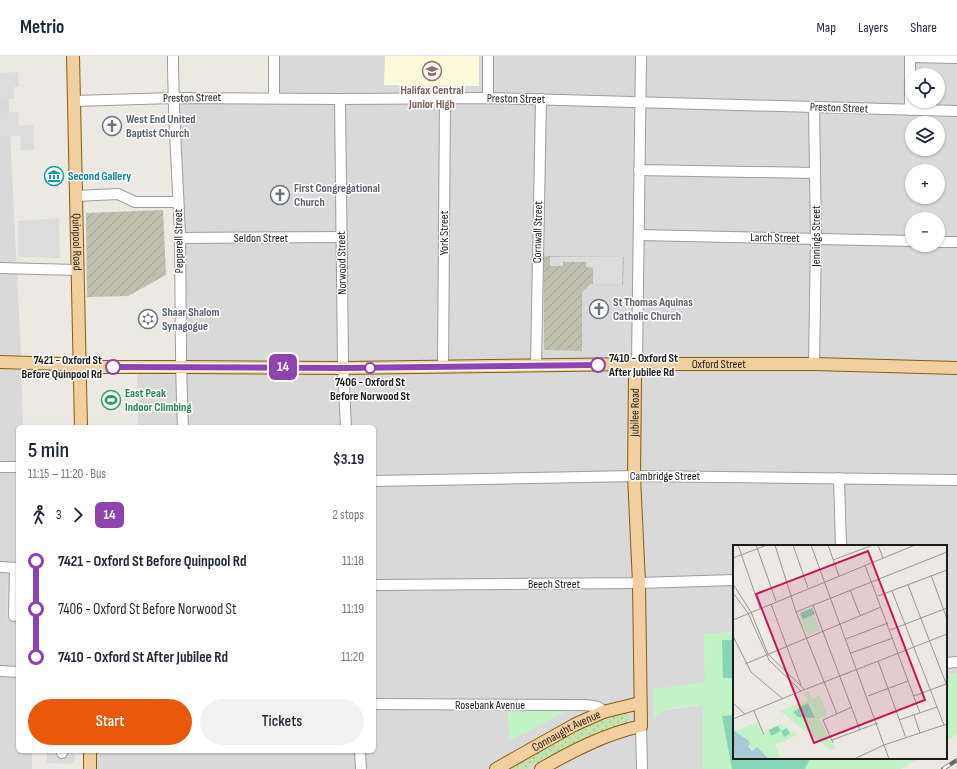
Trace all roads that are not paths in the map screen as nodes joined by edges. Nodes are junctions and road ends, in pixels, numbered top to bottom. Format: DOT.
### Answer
graph roads {
  1 [pos="73,56"];
  2 [pos="173,56"];
  3 [pos="274,56"];
  4 [pos="488,56"];
  5 [pos="641,56"];
  6 [pos="910,57"];
  7 [pos="957,58"];
  8 [pos="173,98"];
  9 [pos="274,98"];
  10 [pos="445,98"];
  11 [pos="488,98"];
  12 [pos="340,99"];
  13 [pos="541,99"];
  14 [pos="74,101"];
  15 [pos="641,103"];
  16 [pos="814,107"];
  17 [pos="910,110"];
  18 [pos="957,111"];
  19 [pos="639,170"];
  20 [pos="815,173"];
  21 [pos="76,196"];
  22 [pos="178,202"];
  23 [pos="639,235"];
  24 [pos="180,238"];
  25 [pos="342,238"];
  26 [pos="816,239"];
  27 [pos="905,241"];
  28 [pos="945,242"];
  29 [pos="957,242"];
  30 [pos="0,268"];
  31 [pos="77,270"];
  32 [pos="0,362"];
  33 [pos="637,364"];
  34 [pos="814,364"];
  35 [pos="79,365"];
  36 [pos="536,366"];
  37 [pos="180,367"];
  38 [pos="443,367"];
  39 [pos="343,368"];
  40 [pos="957,368"];
  41 [pos="81,425"];
  42 [pos="183,425"];
  43 [pos="346,425"];
  44 [pos="0,467"];
  45 [pos="16,467"];
  46 [pos="634,476"];
  47 [pos="839,478"];
  48 [pos="957,480"];
  49 [pos="376,481"];
  50 [pos="841,545"];
  51 [pos="0,567"];
  52 [pos="16,568"];
  53 [pos="733,580"];
  54 [pos="639,583"];
  55 [pos="16,584"];
  56 [pos="376,585"];
  57 [pos="14,616"];
  58 [pos="957,662"];
  59 [pos="947,663"];
  60 [pos="0,671"];
  61 [pos="16,672"];
  62 [pos="640,703"];
  63 [pos="376,704"];
  64 [pos="603,712"];
  65 [pos="641,726"];
  66 [pos="90,753"];
  67 [pos="360,753"];
  68 [pos="90,769"];
  69 [pos="361,769"];
  70 [pos="496,769"];
  71 [pos="541,769"];
  72 [pos="642,769"];
  1 -- 14 [label="main road, Quinpool Road"];
  2 -- 8 [label="street, Pepperell Street"];
  3 -- 9 [label="street"];
  4 -- 11 [label="street"];
  5 -- 15 [label="street, Jubilee Road"];
  6 -- 7 [label="street"];
  6 -- 17 [label="street"];
  8 -- 9 [label="street, Preston Street"];
  8 -- 14 [label="street, Preston Street"];
  8 -- 22 [label="street, Pepperell Street"];
  9 -- 12 [label="street, Preston Street"];
  10 -- 11 [label="street, Preston Street"];
  10 -- 12 [label="street, Preston Street"];
  10 -- 38 [label="street, York Street"];
  11 -- 13 [label="street, Preston Street"];
  12 -- 25 [label="street, Norwood Street"];
  13 -- 15 [label="street, Preston Street"];
  13 -- 36 [label="street, Cornwall Street"];
  14 -- 21 [label="main road, Quinpool Road"];
  15 -- 16 [label="street, Preston Street"];
  15 -- 19 [label="street, Jubilee Road"];
  16 -- 17 [label="street, Preston Street"];
  16 -- 20 [label="street, Jennings Street"];
  17 -- 18 [label="street, Preston Street"];
  19 -- 20 [label="street"];
  19 -- 23 [label="street, Jubilee Road"];
  20 -- 26 [label="street, Jennings Street"];
  21 -- 22 [label="street"];
  21 -- 31 [label="main road, Quinpool Road"];
  22 -- 24 [label="street, Pepperell Street"];
  23 -- 26 [label="street, Larch Street"];
  23 -- 33 [label="street, Jubilee Road"];
  24 -- 25 [label="street, Seldon Street"];
  24 -- 37 [label="street, Pepperell Street"];
  25 -- 39 [label="street, Norwood Street"];
  26 -- 27 [label="street, Larch Street"];
  26 -- 34 [label="street, Jennings Street"];
  28 -- 29 [label="street"];
  30 -- 31 [label="street"];
  31 -- 35 [label="main road, Quinpool Road"];
  32 -- 35 [label="main road, Oxford Street"];
  33 -- 34 [label="main road, Oxford Street"];
  33 -- 36 [label="main road, Oxford Street"];
  33 -- 46 [label="main road, Jubilee Road"];
  34 -- 40 [label="main road, Oxford Street"];
  35 -- 37 [label="main road, Oxford Street"];
  35 -- 41 [label="main road, Quinpool Road"];
  36 -- 38 [label="main road, Oxford Street"];
  37 -- 39 [label="main road, Oxford Street"];
  37 -- 42 [label="street, Pepperell Street"];
  38 -- 39 [label="main road, Oxford Street"];
  39 -- 43 [label="street, Norwood Street"];
  44 -- 45 [label="street"];
  46 -- 47 [label="street, Cambridge Street"];
  46 -- 49 [label="street, Cambridge Street"];
  46 -- 54 [label="main road, Jubilee Road"];
  47 -- 48 [label="street, Cambridge Street"];
  47 -- 50 [label="street"];
  51 -- 52 [label="street"];
  53 -- 54 [label="street, Beech Street"];
  54 -- 56 [label="street, Beech Street"];
  54 -- 62 [label="main road, Jubilee Road"];
  55 -- 57 [label="street"];
  58 -- 59 [label="street"];
  60 -- 61 [label="street"];
  62 -- 64 [label="main road, Connaught Avenue"];
  62 -- 65 [label="main road, Jubilee Road"];
  63 -- 64 [label="street, Rosebank Avenue"];
  64 -- 70 [label="main road, Connaught Avenue"];
  65 -- 71 [label="main road, Connaught Avenue"];
  65 -- 72 [label="street, Jubilee Road"];
  66 -- 68 [label="main road"];
  67 -- 69 [label="street"];
}
